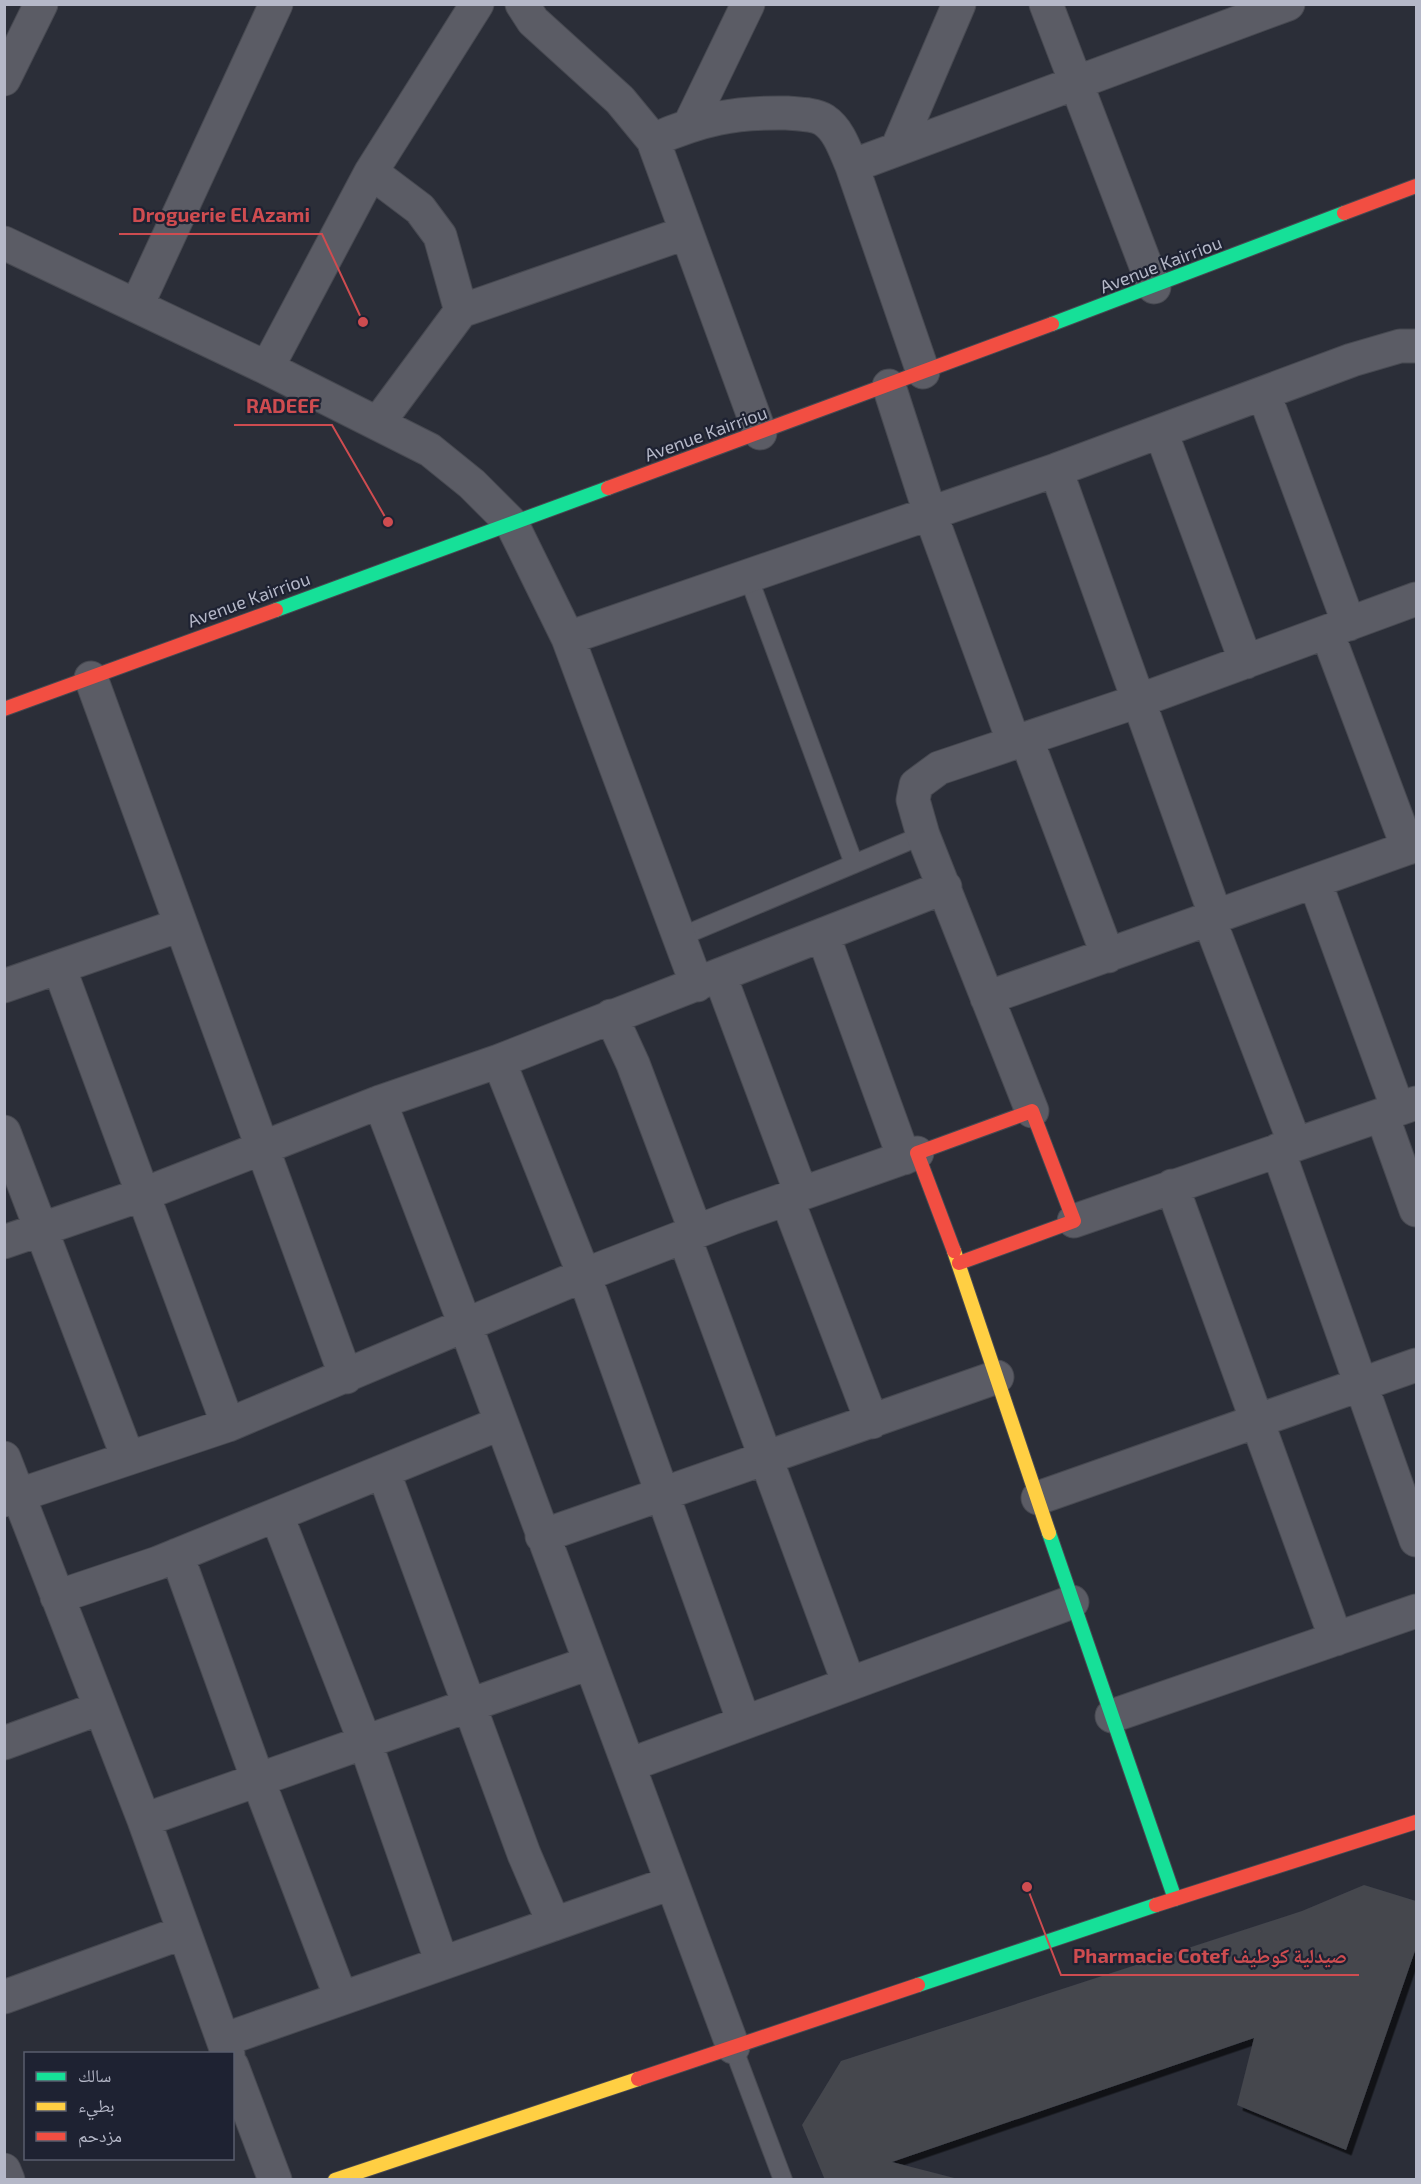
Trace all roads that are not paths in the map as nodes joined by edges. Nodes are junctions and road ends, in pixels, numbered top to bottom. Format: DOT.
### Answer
graph roads {
  1 [pos="41,4"];
  2 [pos="276,4"];
  3 [pos="477,4"];
  4 [pos="522,4"];
  5 [pos="748,4"];
  6 [pos="959,4"];
  7 [pos="1046,4"];
  8 [pos="1288,4"];
  9 [pos="4,80"];
  10 [pos="1077,82"];
  11 [pos="690,124"];
  12 [pos="652,140"];
  13 [pos="897,149"];
  14 [pos="852,166"];
  15 [pos="371,172"];
  16 [pos="1416,186"];
  17 [pos="685,233"];
  18 [pos="4,243"];
  19 [pos="1155,287"];
  20 [pos="137,305"];
  21 [pos="461,311"];
  22 [pos="1416,346"];
  23 [pos="267,368"];
  24 [pos="924,372"];
  25 [pos="889,386"];
  26 [pos="1264,394"];
  27 [pos="378,423"];
  28 [pos="1161,432"];
  29 [pos="760,433"];
  30 [pos="1056,470"];
  31 [pos="930,513"];
  32 [pos="512,524"];
  33 [pos="748,576"];
  34 [pos="1416,599"];
  35 [pos="1338,628"];
  36 [pos="568,638"];
  37 [pos="1246,662"];
  38 [pos="91,678"];
  39 [pos="1138,701"];
  40 [pos="4,709"];
  41 [pos="1020,741"];
  42 [pos="923,835"];
  43 [pos="1412,847"];
  44 [pos="854,864"];
  45 [pos="1315,882"];
  46 [pos="945,887"];
  47 [pos="1213,918"];
  48 [pos="180,925"];
  49 [pos="823,934"];
  50 [pos="680,937"];
  51 [pos="1108,956"];
  52 [pos="58,967"];
  53 [pos="708,980"];
  54 [pos="4,986"];
  55 [pos="987,998"];
  56 [pos="611,1016"];
  57 [pos="499,1061"];
  58 [pos="380,1102"];
  59 [pos="1399,1109"];
  60 [pos="1032,1111"];
  61 [pos="4,1132"];
  62 [pos="1287,1147"];
  63 [pos="264,1149"];
  64 [pos="910,1155"];
  65 [pos="1172,1186"];
  66 [pos="144,1194"];
  67 [pos="794,1196"];
  68 [pos="1416,1210"];
  69 [pos="1074,1221"];
  70 [pos="40,1227"];
  71 [pos="690,1234"];
  72 [pos="4,1242"];
  73 [pos="959,1263"];
  74 [pos="584,1275"];
  75 [pos="466,1327"];
  76 [pos="1416,1365"];
  77 [pos="346,1377"];
  78 [pos="998,1377"];
  79 [pos="1361,1384"];
  80 [pos="1257,1421"];
  81 [pos="872,1422"];
  82 [pos="501,1423"];
  83 [pos="228,1425"];
  84 [pos="4,1458"];
  85 [pos="128,1458"];
  86 [pos="765,1459"];
  87 [pos="384,1473"];
  88 [pos="661,1495"];
  89 [pos="11,1498"];
  90 [pos="1038,1498"];
  91 [pos="277,1516"];
  92 [pos="542,1536"];
  93 [pos="1416,1540"];
  94 [pos="177,1555"];
  95 [pos="57,1597"];
  96 [pos="1072,1602"];
  97 [pos="1416,1611"];
  98 [pos="1336,1639"];
  99 [pos="589,1663"];
  100 [pos="849,1684"];
  101 [pos="469,1706"];
  102 [pos="100,1708"];
  103 [pos="1112,1716"];
  104 [pos="744,1722"];
  105 [pos="365,1742"];
  106 [pos="4,1743"];
  107 [pos="629,1765"];
  108 [pos="258,1780"];
  109 [pos="144,1820"];
  110 [pos="1416,1822"];
  111 [pos="671,1882"];
  112 [pos="1175,1899"];
  113 [pos="554,1924"];
  114 [pos="184,1932"];
  115 [pos="442,1964"];
  116 [pos="4,1997"];
  117 [pos="341,1998"];
  118 [pos="733,2047"];
  119 [pos="228,2052"];
  120 [pos="230,2052"];
  121 [pos="234,2069"];
  122 [pos="4,2169"];
  123 [pos="8,2180"];
  124 [pos="275,2180"];
  125 [pos="334,2180"];
  126 [pos="783,2180"];
  1 -- 9 [label="street"];
  2 -- 20 [label="street"];
  3 -- 15 [label="street"];
  4 -- 12 [label="street"];
  5 -- 11 [label="street"];
  6 -- 13 [label="street"];
  7 -- 10 [label="street"];
  8 -- 10 [label="street"];
  10 -- 13 [label="street"];
  10 -- 19 [label="street"];
  11 -- 12 [label="street"];
  11 -- 14 [label="street"];
  12 -- 17 [label="street"];
  13 -- 14 [label="street"];
  14 -- 24 [label="street"];
  15 -- 21 [label="street"];
  15 -- 23 [label="street"];
  16 -- 19 [label="street, Avenue Kairriou"];
  17 -- 21 [label="street"];
  17 -- 29 [label="street"];
  18 -- 20 [label="street"];
  19 -- 24 [label="street, Avenue Kairriou"];
  20 -- 23 [label="street"];
  21 -- 27 [label="street"];
  22 -- 26 [label="street"];
  23 -- 27 [label="street"];
  24 -- 25 [label="street, Avenue Kairriou"];
  25 -- 29 [label="street, Avenue Kairriou"];
  25 -- 31 [label="street"];
  26 -- 28 [label="street"];
  26 -- 35 [label="street"];
  27 -- 32 [label="street"];
  28 -- 30 [label="street"];
  28 -- 37 [label="street"];
  29 -- 32 [label="street, Avenue Kairriou"];
  30 -- 31 [label="street"];
  30 -- 39 [label="street"];
  31 -- 33 [label="street"];
  31 -- 41 [label="street"];
  32 -- 36 [label="street"];
  32 -- 38 [label="street, Avenue Kairriou"];
  33 -- 36 [label="street"];
  33 -- 44 [label="lane"];
  34 -- 35 [label="street"];
  35 -- 37 [label="street"];
  35 -- 43 [label="street"];
  36 -- 50 [label="street"];
  37 -- 39 [label="street"];
  38 -- 40 [label="street, Avenue Kairriou"];
  38 -- 48 [label="street"];
  39 -- 41 [label="street"];
  39 -- 47 [label="street"];
  41 -- 42 [label="street"];
  41 -- 51 [label="street"];
  42 -- 44 [label="lane"];
  42 -- 46 [label="street"];
  43 -- 45 [label="street"];
  44 -- 50 [label="lane"];
  45 -- 47 [label="street"];
  45 -- 59 [label="street"];
  46 -- 49 [label="street"];
  46 -- 55 [label="street"];
  47 -- 51 [label="street"];
  47 -- 62 [label="street"];
  48 -- 52 [label="street"];
  48 -- 63 [label="street"];
  49 -- 53 [label="street"];
  49 -- 64 [label="street"];
  50 -- 53 [label="street"];
  51 -- 55 [label="street"];
  52 -- 54 [label="street"];
  52 -- 66 [label="street"];
  53 -- 56 [label="street"];
  53 -- 67 [label="street"];
  55 -- 60 [label="street"];
  56 -- 57 [label="street"];
  56 -- 71 [label="street"];
  57 -- 58 [label="street"];
  57 -- 74 [label="street"];
  58 -- 63 [label="street"];
  58 -- 75 [label="street"];
  59 -- 62 [label="street"];
  59 -- 68 [label="street"];
  60 -- 64 [label="street"];
  60 -- 69 [label="street"];
  61 -- 70 [label="street"];
  62 -- 65 [label="street"];
  62 -- 79 [label="street"];
  63 -- 66 [label="street"];
  63 -- 77 [label="street"];
  64 -- 67 [label="street"];
  64 -- 73 [label="street"];
  65 -- 69 [label="street"];
  65 -- 80 [label="street"];
  66 -- 70 [label="street"];
  66 -- 83 [label="street"];
  67 -- 71 [label="street"];
  67 -- 81 [label="street"];
  69 -- 73 [label="street"];
  70 -- 72 [label="street"];
  70 -- 85 [label="street"];
  71 -- 74 [label="street"];
  71 -- 86 [label="street"];
  73 -- 78 [label="street"];
  74 -- 75 [label="street"];
  74 -- 88 [label="street"];
  75 -- 77 [label="street"];
  75 -- 82 [label="street"];
  76 -- 79 [label="street"];
  77 -- 83 [label="street"];
  78 -- 81 [label="street"];
  78 -- 90 [label="street"];
  79 -- 80 [label="street"];
  79 -- 93 [label="street"];
  80 -- 90 [label="street"];
  80 -- 98 [label="street"];
  81 -- 86 [label="street"];
  82 -- 87 [label="street"];
  82 -- 92 [label="street"];
  83 -- 85 [label="street"];
  84 -- 89 [label="street"];
  85 -- 89 [label="street"];
  86 -- 88 [label="street"];
  86 -- 100 [label="street"];
  87 -- 91 [label="street"];
  87 -- 101 [label="street"];
  88 -- 92 [label="street"];
  88 -- 104 [label="street"];
  89 -- 95 [label="street"];
  90 -- 96 [label="street"];
  91 -- 94 [label="street"];
  91 -- 105 [label="street"];
  92 -- 99 [label="street"];
  94 -- 95 [label="street"];
  94 -- 108 [label="street"];
  95 -- 102 [label="street"];
  96 -- 100 [label="street"];
  96 -- 103 [label="street"];
  97 -- 98 [label="street"];
  98 -- 103 [label="street"];
  99 -- 101 [label="street"];
  99 -- 107 [label="street"];
  100 -- 104 [label="street"];
  101 -- 105 [label="street"];
  101 -- 113 [label="street"];
  102 -- 106 [label="street"];
  102 -- 109 [label="street"];
  103 -- 112 [label="street"];
  104 -- 107 [label="street"];
  105 -- 108 [label="street"];
  105 -- 115 [label="street"];
  107 -- 111 [label="street"];
  108 -- 109 [label="street"];
  108 -- 117 [label="street"];
  109 -- 114 [label="street"];
  110 -- 112 [label="street"];
  111 -- 113 [label="street"];
  111 -- 118 [label="street"];
  112 -- 118 [label="street"];
  113 -- 115 [label="street"];
  114 -- 116 [label="street"];
  114 -- 119 [label="street"];
  115 -- 117 [label="street"];
  117 -- 120 [label="street"];
  118 -- 125 [label="street"];
  118 -- 126 [label="lane"];
  121 -- 124 [label="street"];
  122 -- 123 [label="street"];
}
